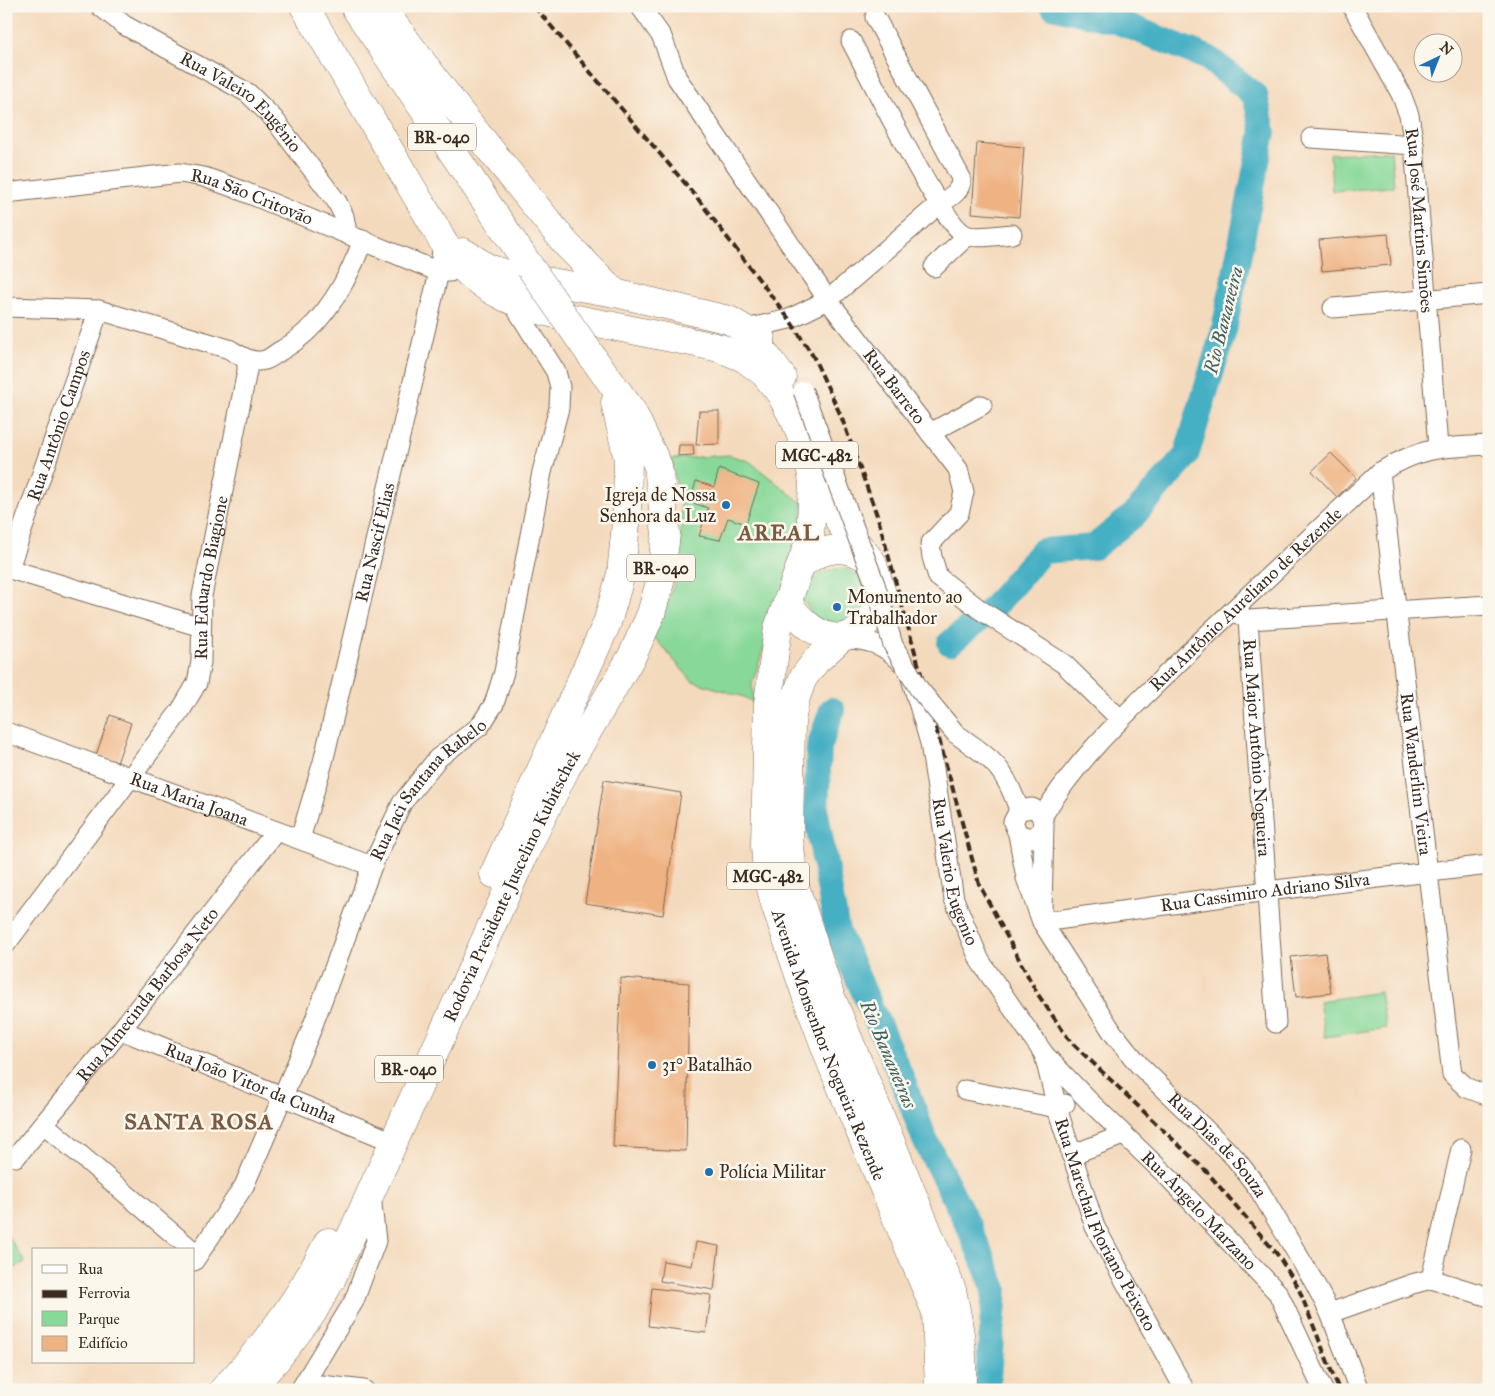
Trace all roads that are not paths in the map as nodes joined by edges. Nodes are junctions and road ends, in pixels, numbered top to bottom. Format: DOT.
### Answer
graph roads {
  1 [pos="100,6"];
  2 [pos="304,6"];
  3 [pos="354,6"];
  4 [pos="380,6"];
  5 [pos="640,6"];
  6 [pos="1352,6"];
  7 [pos="875,17"];
  8 [pos="851,41"];
  9 [pos="1312,138"];
  10 [pos="1414,145"];
  11 [pos="6,193"];
  12 [pos="938,205"];
  13 [pos="1012,234"];
  14 [pos="439,236"];
  15 [pos="967,236"];
  16 [pos="355,237"];
  17 [pos="934,267"];
  18 [pos="477,270"];
  19 [pos="439,272"];
  20 [pos="559,283"];
  21 [pos="615,293"];
  22 [pos="1489,294"];
  23 [pos="828,300"];
  24 [pos="1425,300"];
  25 [pos="512,302"];
  26 [pos="6,307"];
  27 [pos="1333,308"];
  28 [pos="99,310"];
  29 [pos="554,315"];
  30 [pos="753,344"];
  31 [pos="247,360"];
  32 [pos="597,363"];
  33 [pos="982,405"];
  34 [pos="930,433"];
  35 [pos="1489,445"];
  36 [pos="1438,447"];
  37 [pos="1380,472"];
  38 [pos="872,562"];
  39 [pos="802,564"];
  40 [pos="7,568"];
  41 [pos="883,597"];
  42 [pos="787,602"];
  43 [pos="1489,605"];
  44 [pos="1232,610"];
  45 [pos="1396,611"];
  46 [pos="1248,620"];
  47 [pos="201,627"];
  48 [pos="841,638"];
  49 [pos="909,671"];
  50 [pos="1120,719"];
  51 [pos="6,732"];
  52 [pos="131,778"];
  53 [pos="1019,810"];
  54 [pos="1043,820"];
  55 [pos="276,831"];
  56 [pos="1018,834"];
  57 [pos="300,840"];
  58 [pos="1489,865"];
  59 [pos="372,866"];
  60 [pos="1427,874"];
  61 [pos="1267,891"];
  62 [pos="1042,922"];
  63 [pos="13,923"];
  64 [pos="6,944"];
  65 [pos="818,995"];
  66 [pos="1276,1023"];
  67 [pos="121,1030"];
  68 [pos="1044,1054"];
  69 [pos="965,1090"];
  70 [pos="284,1096"];
  71 [pos="1489,1096"];
  72 [pos="1089,1102"];
  73 [pos="1057,1108"];
  74 [pos="44,1124"];
  75 [pos="1123,1135"];
  76 [pos="379,1136"];
  77 [pos="1461,1149"];
  78 [pos="1071,1155"];
  79 [pos="16,1158"];
  80 [pos="371,1190"];
  81 [pos="903,1199"];
  82 [pos="187,1248"];
  83 [pos="195,1253"];
  84 [pos="1431,1279"];
  85 [pos="1489,1297"];
  86 [pos="1330,1313"];
  87 [pos="223,1390"];
  88 [pos="249,1390"];
  89 [pos="300,1390"];
  90 [pos="306,1390"];
  91 [pos="364,1390"];
  92 [pos="939,1390"];
  93 [pos="961,1390"];
  94 [pos="1185,1390"];
  95 [pos="1323,1390"];
  96 [pos="1359,1390"];
  1 -- 16 [label="street, Rua Valeiro Eugênio"];
  2 -- 14 [label="highway, MGC-482"];
  3 -- 32 [label="highway, Rodovia Presidente Juscelino Kubitschek / BR-040, bridge"];
  4 -- 21 [label="highway"];
  5 -- 23 [label="street, Rua Barreto"];
  6 -- 10 [label="street, Rua José Martins Simões"];
  7 -- 12 [label="street"];
  8 -- 12 [label="street"];
  9 -- 10 [label="street"];
  10 -- 24 [label="street, Rua José Martins Simões"];
  11 -- 16 [label="street, Rua São Critovão"];
  12 -- 15 [label="street"];
  12 -- 23 [label="street"];
  13 -- 15 [label="street"];
  14 -- 18 [label="highway, MGC-482"];
  14 -- 19 [label="street, Rua Nascif Elias"];
  15 -- 17 [label="street"];
  16 -- 19 [label="street, Rua São Critovão"];
  16 -- 31 [label="street"];
  18 -- 19 [label="street, Rua São Critovão"];
  18 -- 20 [label="highway, MGC-482"];
  18 -- 25 [label="highway, MGC-482"];
  19 -- 57 [label="street, Rua Nascif Elias"];
  20 -- 21 [label="highway, MGC-482"];
  20 -- 29 [label="highway"];
  21 -- 30 [label="highway, MGC-482"];
  22 -- 24 [label="street"];
  23 -- 30 [label="street"];
  23 -- 34 [label="street, Rua Barreto"];
  24 -- 27 [label="street"];
  24 -- 36 [label="street, Rua José Martins Simões"];
  25 -- 29 [label="highway, MGC-482"];
  25 -- 59 [label="street, Rua Jaci Santana Rabelo"];
  26 -- 28 [label="street"];
  28 -- 31 [label="street"];
  28 -- 40 [label="street, Rua Antônio Campos"];
  29 -- 30 [label="highway, MGC-482"];
  30 -- 38 [label="highway, MGC-482"];
  30 -- 39 [label="highway, Avenida Monsenhor Nogueira Rezende / MGC-482"];
  30 -- 53 [label="street, bridge"];
  31 -- 47 [label="street, Rua Eduardo Biagione"];
  32 -- 76 [label="highway, Rodovia Presidente Juscelino Kubitschek / BR-040"];
  32 -- 80 [label="highway, Rodovia Presidente Juscelino Kubitschek / BR-040"];
  33 -- 34 [label="street"];
  34 -- 50 [label="street, Rua Barreto"];
  35 -- 36 [label="street, Rua Antônio Aureliano de Rezende"];
  36 -- 37 [label="street, Rua Antônio Aureliano de Rezende"];
  37 -- 44 [label="street, Rua Antônio Aureliano de Rezende"];
  37 -- 45 [label="street, Rua Wanderlim Vieira"];
  38 -- 39 [label="highway"];
  38 -- 41 [label="highway, MGC-482"];
  39 -- 42 [label="highway, Avenida Monsenhor Nogueira Rezende / MGC-482"];
  40 -- 47 [label="street"];
  41 -- 48 [label="highway, MGC-482"];
  41 -- 49 [label="street, Rua Valerio Eugenio"];
  42 -- 48 [label="highway"];
  42 -- 65 [label="highway, Avenida Monsenhor Nogueira Rezende / MGC-482"];
  43 -- 45 [label="street"];
  44 -- 46 [label="street"];
  44 -- 50 [label="street, Rua Antônio Aureliano de Rezende"];
  45 -- 46 [label="street"];
  45 -- 60 [label="street, Rua Wanderlim Vieira"];
  46 -- 61 [label="street, Rua Major Antônio Nogueira"];
  47 -- 52 [label="street, Rua Eduardo Biagione"];
  48 -- 49 [label="street, Rua Valerio Eugenio"];
  48 -- 65 [label="highway, Avenida Monsenhor Nogueira Rezende / MGC-482"];
  49 -- 68 [label="street, Rua Valerio Eugenio"];
  50 -- 54 [label="street, Rua Antônio Aureliano de Rezende"];
  51 -- 52 [label="street, Rua Maria Joana"];
  52 -- 55 [label="street, Rua Maria Joana"];
  52 -- 63 [label="street, Rua Eduardo Biagione"];
  53 -- 54 [label="street"];
  53 -- 56 [label="street"];
  54 -- 56 [label="street"];
  54 -- 62 [label="street"];
  55 -- 57 [label="street, Rua Maria Joana"];
  55 -- 67 [label="street, Rua Almecinda Barbosa Neto"];
  56 -- 62 [label="street, Rua Dias de Souza"];
  57 -- 59 [label="street, Rua Maria Joana"];
  58 -- 60 [label="street, Rua Cassimiro Adriano Silva"];
  59 -- 70 [label="street, Rua Jaci Santana Rabelo"];
  60 -- 61 [label="street, Rua Cassimiro Adriano Silva"];
  60 -- 71 [label="street, Rua Wanderlim Vieira"];
  61 -- 62 [label="street, Rua Cassimiro Adriano Silva"];
  61 -- 66 [label="street, Rua Major Antônio Nogueira"];
  62 -- 86 [label="street, Rua Dias de Souza"];
  63 -- 64 [label="street, Rua Eduardo Biagione"];
  65 -- 81 [label="highway, Avenida Monsenhor Nogueira Rezende / MGC-482"];
  67 -- 70 [label="street, Rua João Vitor da Cunha"];
  67 -- 74 [label="street, Rua Almecinda Barbosa Neto"];
  68 -- 72 [label="street, Rua Ângelo Marzano"];
  68 -- 73 [label="street, Rua Marechal Floriano Peixoto"];
  69 -- 73 [label="street"];
  70 -- 76 [label="street, Rua João Vitor da Cunha"];
  70 -- 83 [label="street, Rua Jaci Santana Rabelo"];
  72 -- 73 [label="street"];
  72 -- 75 [label="street, Rua Ângelo Marzano"];
  73 -- 78 [label="street, Rua Marechal Floriano Peixoto"];
  74 -- 79 [label="street, Rua Almecinda Barbosa Neto"];
  74 -- 82 [label="street"];
  75 -- 78 [label="street"];
  75 -- 95 [label="street, Rua Ângelo Marzano"];
  76 -- 87 [label="highway, Rodovia Presidente Juscelino Kubitschek / BR-040"];
  77 -- 84 [label="street"];
  78 -- 94 [label="street, Rua Marechal Floriano Peixoto"];
  80 -- 88 [label="highway, Rodovia Presidente Juscelino Kubitschek / BR-040"];
  80 -- 89 [label="street"];
  81 -- 92 [label="highway, Avenida Monsenhor Nogueira Rezende / MGC-482"];
  81 -- 93 [label="highway, Avenida Monsenhor Nogueira Rezende / MGC-482"];
  84 -- 85 [label="street"];
  84 -- 86 [label="street"];
  86 -- 96 [label="street, Rua Dias de Souza"];
  90 -- 91 [label="street"];
}
